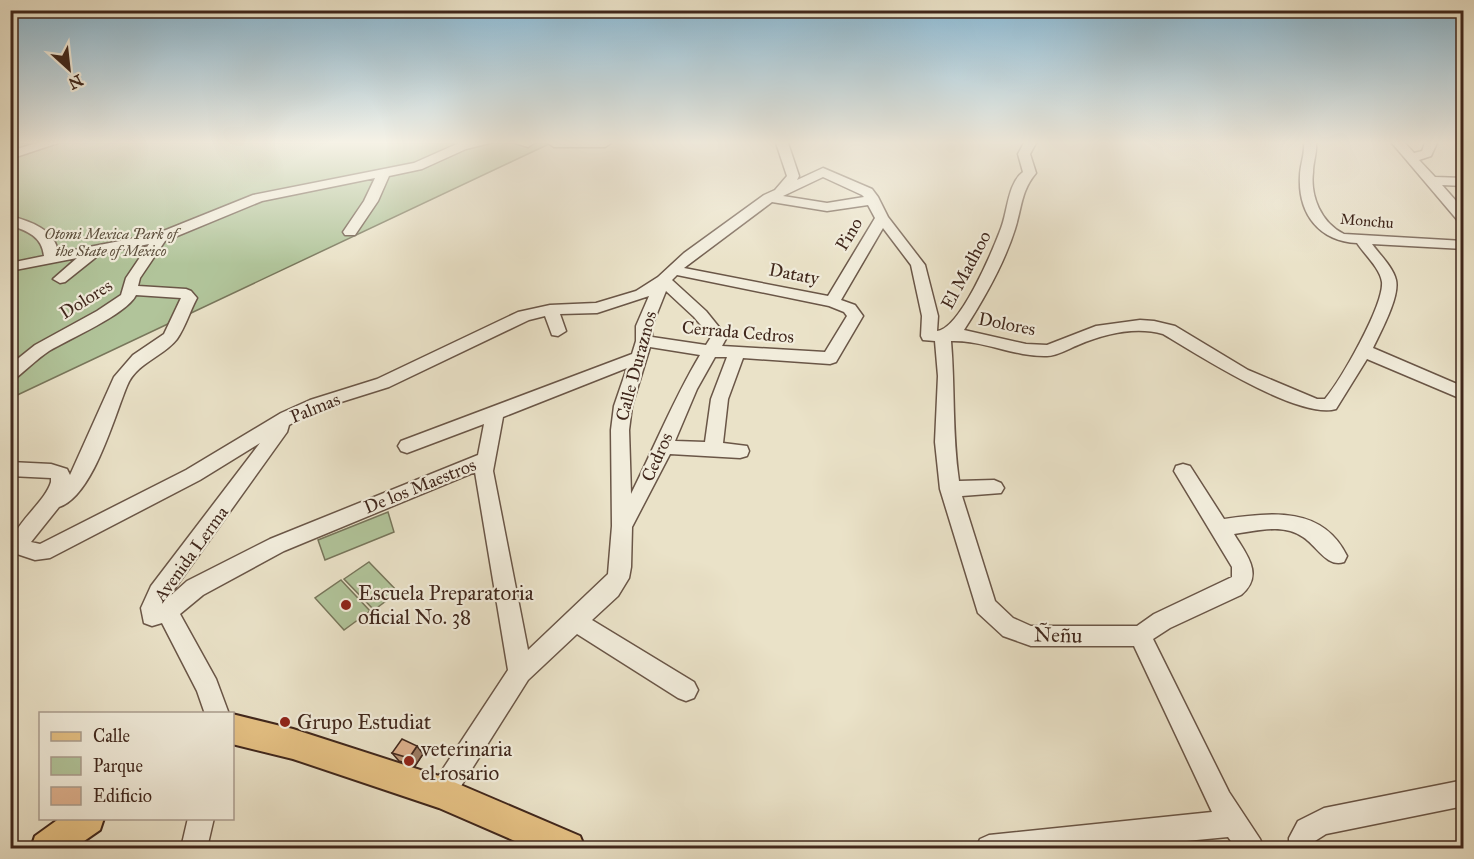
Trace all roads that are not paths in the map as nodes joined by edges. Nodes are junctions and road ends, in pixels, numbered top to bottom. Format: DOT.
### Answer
graph roads {
  1 [pos="330,183"];
  2 [pos="379,183"];
  3 [pos="786,183"];
  4 [pos="800,183"];
  5 [pos="847,183"];
  6 [pos="1021,183"];
  7 [pos="1305,183"];
  8 [pos="1433,183"];
  9 [pos="775,195"];
  10 [pos="873,200"];
  11 [pos="1449,204"];
  12 [pos="1464,205"];
  13 [pos="882,218"];
  14 [pos="1464,219"];
  15 [pos="10,220"];
  16 [pos="350,232"];
  17 [pos="160,238"];
  18 [pos="1361,239"];
  19 [pos="1464,244"];
  20 [pos="96,250"];
  21 [pos="51,258"];
  22 [pos="10,267"];
  23 [pos="667,275"];
  24 [pos="60,279"];
  25 [pos="131,290"];
  26 [pos="832,302"];
  27 [pos="550,310"];
  28 [pos="558,331"];
  29 [pos="943,337"];
  30 [pos="644,341"];
  31 [pos="709,351"];
  32 [pos="1364,351"];
  33 [pos="737,353"];
  34 [pos="637,358"];
  35 [pos="830,358"];
  36 [pos="10,374"];
  37 [pos="1464,394"];
  38 [pos="495,413"];
  39 [pos="287,418"];
  40 [pos="406,446"];
  41 [pos="664,447"];
  42 [pos="714,448"];
  43 [pos="740,451"];
  44 [pos="485,460"];
  45 [pos="10,469"];
  46 [pos="1183,471"];
  47 [pos="994,488"];
  48 [pos="950,489"];
  49 [pos="45,512"];
  50 [pos="622,526"];
  51 [pos="1219,528"];
  52 [pos="1337,556"];
  53 [pos="167,612"];
  54 [pos="574,620"];
  55 [pos="1140,636"];
  56 [pos="520,672"];
  57 [pos="686,690"];
  58 [pos="217,712"];
  59 [pos="234,729"];
  60 [pos="442,793"];
  61 [pos="1464,793"];
  62 [pos="87,820"];
  63 [pos="201,820"];
  64 [pos="1233,823"];
  65 [pos="47,849"];
  66 [pos="194,849"];
  67 [pos="568,849"];
  68 [pos="989,849"];
  69 [pos="1251,849"];
  70 [pos="1302,849"];
  1 -- 17 [label="street"];
  2 -- 16 [label="street"];
  3 -- 9 [label="street"];
  4 -- 9 [label="street"];
  5 -- 10 [label="street"];
  6 -- 29 [label="street, El Madhoo"];
  7 -- 18 [label="street, Monchu"];
  8 -- 11 [label="street"];
  9 -- 10 [label="street"];
  9 -- 23 [label="street"];
  10 -- 13 [label="street"];
  11 -- 12 [label="street"];
  11 -- 14 [label="street"];
  13 -- 26 [label="street, Pino"];
  13 -- 29 [label="street"];
  15 -- 21 [label="street"];
  17 -- 20 [label="street"];
  17 -- 25 [label="street, Dolores"];
  18 -- 19 [label="street, Monchu"];
  18 -- 32 [label="street"];
  20 -- 21 [label="street"];
  20 -- 24 [label="street"];
  21 -- 22 [label="street"];
  23 -- 26 [label="street, Dataty"];
  23 -- 27 [label="street, Palmas"];
  23 -- 30 [label="street, Calle Duraznos"];
  23 -- 31 [label="street, Cedros"];
  25 -- 36 [label="street, Dolores"];
  25 -- 49 [label="street, Palmas"];
  26 -- 35 [label="street, Dataty"];
  27 -- 28 [label="street"];
  27 -- 39 [label="street, Palmas"];
  29 -- 32 [label="street, Dolores"];
  29 -- 48 [label="street, Ñeñu"];
  30 -- 31 [label="street, Cerrada Cedros"];
  30 -- 34 [label="street, Calle Duraznos"];
  31 -- 33 [label="street, Cerrada Cedros"];
  31 -- 41 [label="street, Cedros"];
  32 -- 37 [label="street"];
  33 -- 35 [label="street, Cerrada Cedros"];
  33 -- 42 [label="street"];
  34 -- 38 [label="street"];
  34 -- 50 [label="street, Calle Duraznos"];
  38 -- 40 [label="street"];
  38 -- 44 [label="street"];
  39 -- 49 [label="street, Palmas"];
  39 -- 53 [label="street, Avenida Lerma"];
  41 -- 42 [label="street"];
  41 -- 50 [label="street, Cedros"];
  42 -- 43 [label="street"];
  44 -- 53 [label="street, De los Maestros"];
  44 -- 56 [label="street, De los Maestros"];
  45 -- 49 [label="street, Palmas"];
  46 -- 51 [label="street"];
  47 -- 48 [label="street"];
  48 -- 55 [label="street, Ñeñu"];
  50 -- 54 [label="street"];
  51 -- 52 [label="street"];
  51 -- 55 [label="street"];
  53 -- 58 [label="street, Avenida Lerma"];
  54 -- 56 [label="street"];
  54 -- 57 [label="street"];
  55 -- 64 [label="street"];
  56 -- 60 [label="street"];
  59 -- 60 [label="main road"];
  60 -- 67 [label="main road"];
  61 -- 70 [label="street"];
  62 -- 65 [label="main road"];
  63 -- 66 [label="street"];
  64 -- 68 [label="street"];
  64 -- 69 [label="street"];
}
